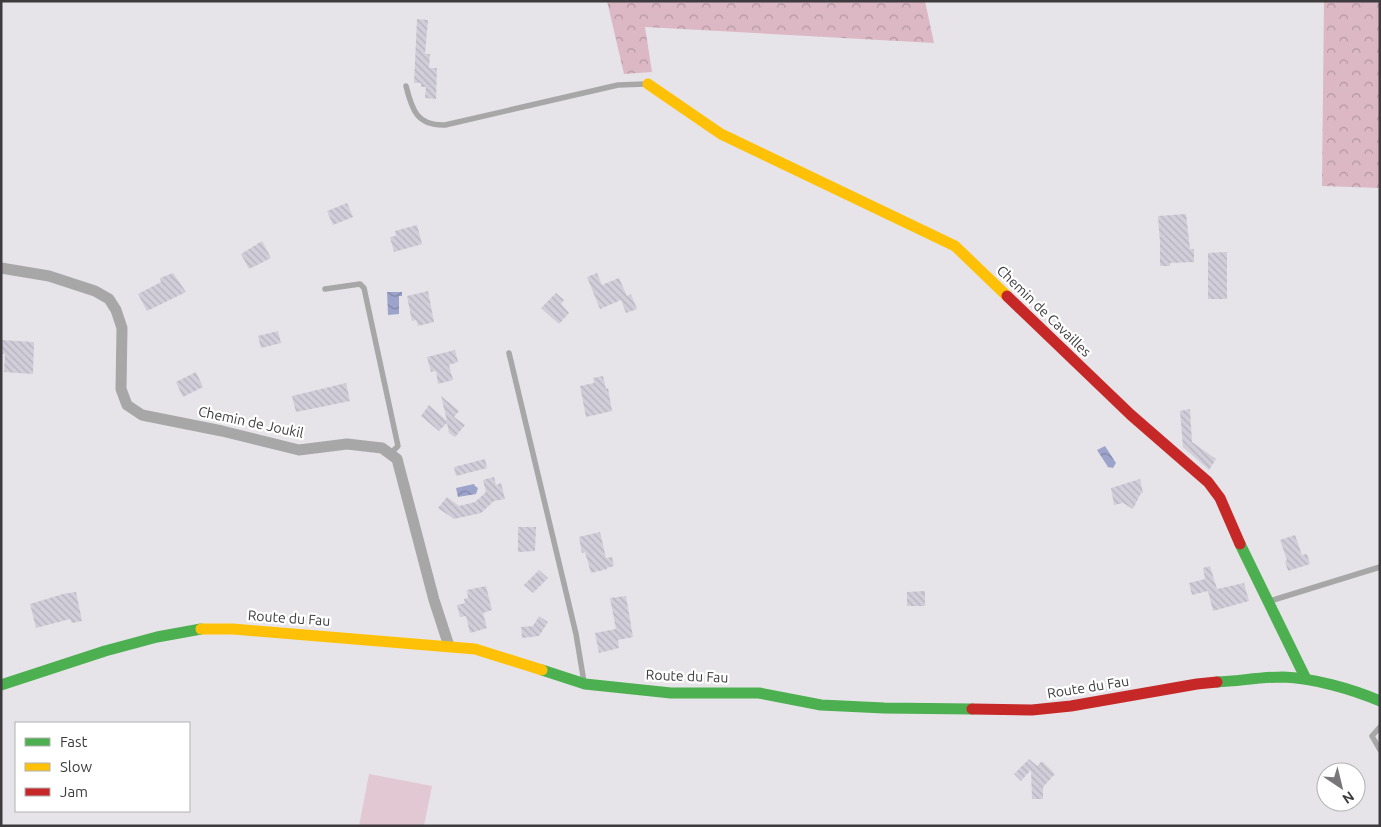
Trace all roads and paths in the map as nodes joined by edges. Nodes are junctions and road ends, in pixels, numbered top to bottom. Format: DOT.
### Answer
graph roads {
  1 [pos="648,84"];
  2 [pos="406,86"];
  3 [pos="1,268"];
  4 [pos="325,289"];
  5 [pos="509,353"];
  6 [pos="390,454"];
  7 [pos="1380,567"];
  8 [pos="1269,602"];
  9 [pos="449,646"];
  10 [pos="1306,679"];
  11 [pos="585,684"];
  12 [pos="1,685"];
  13 [pos="1380,701"];
  14 [pos="1380,726"];
  15 [pos="1380,750"];
  1 -- 2 [label="lane"];
  1 -- 8 [label="street, Chemin de Cavailles"];
  3 -- 6 [label="street, Chemin de Joukil"];
  4 -- 6 [label="lane"];
  5 -- 11 [label="lane"];
  6 -- 9 [label="street"];
  7 -- 8 [label="lane"];
  8 -- 10 [label="street, Chemin de Cavailles"];
  9 -- 11 [label="street, Route du Fau"];
  9 -- 12 [label="street, Route du Fau"];
  10 -- 11 [label="street, Route du Fau"];
  10 -- 13 [label="street, Route du Fau"];
  14 -- 15 [label="lane"];
}
